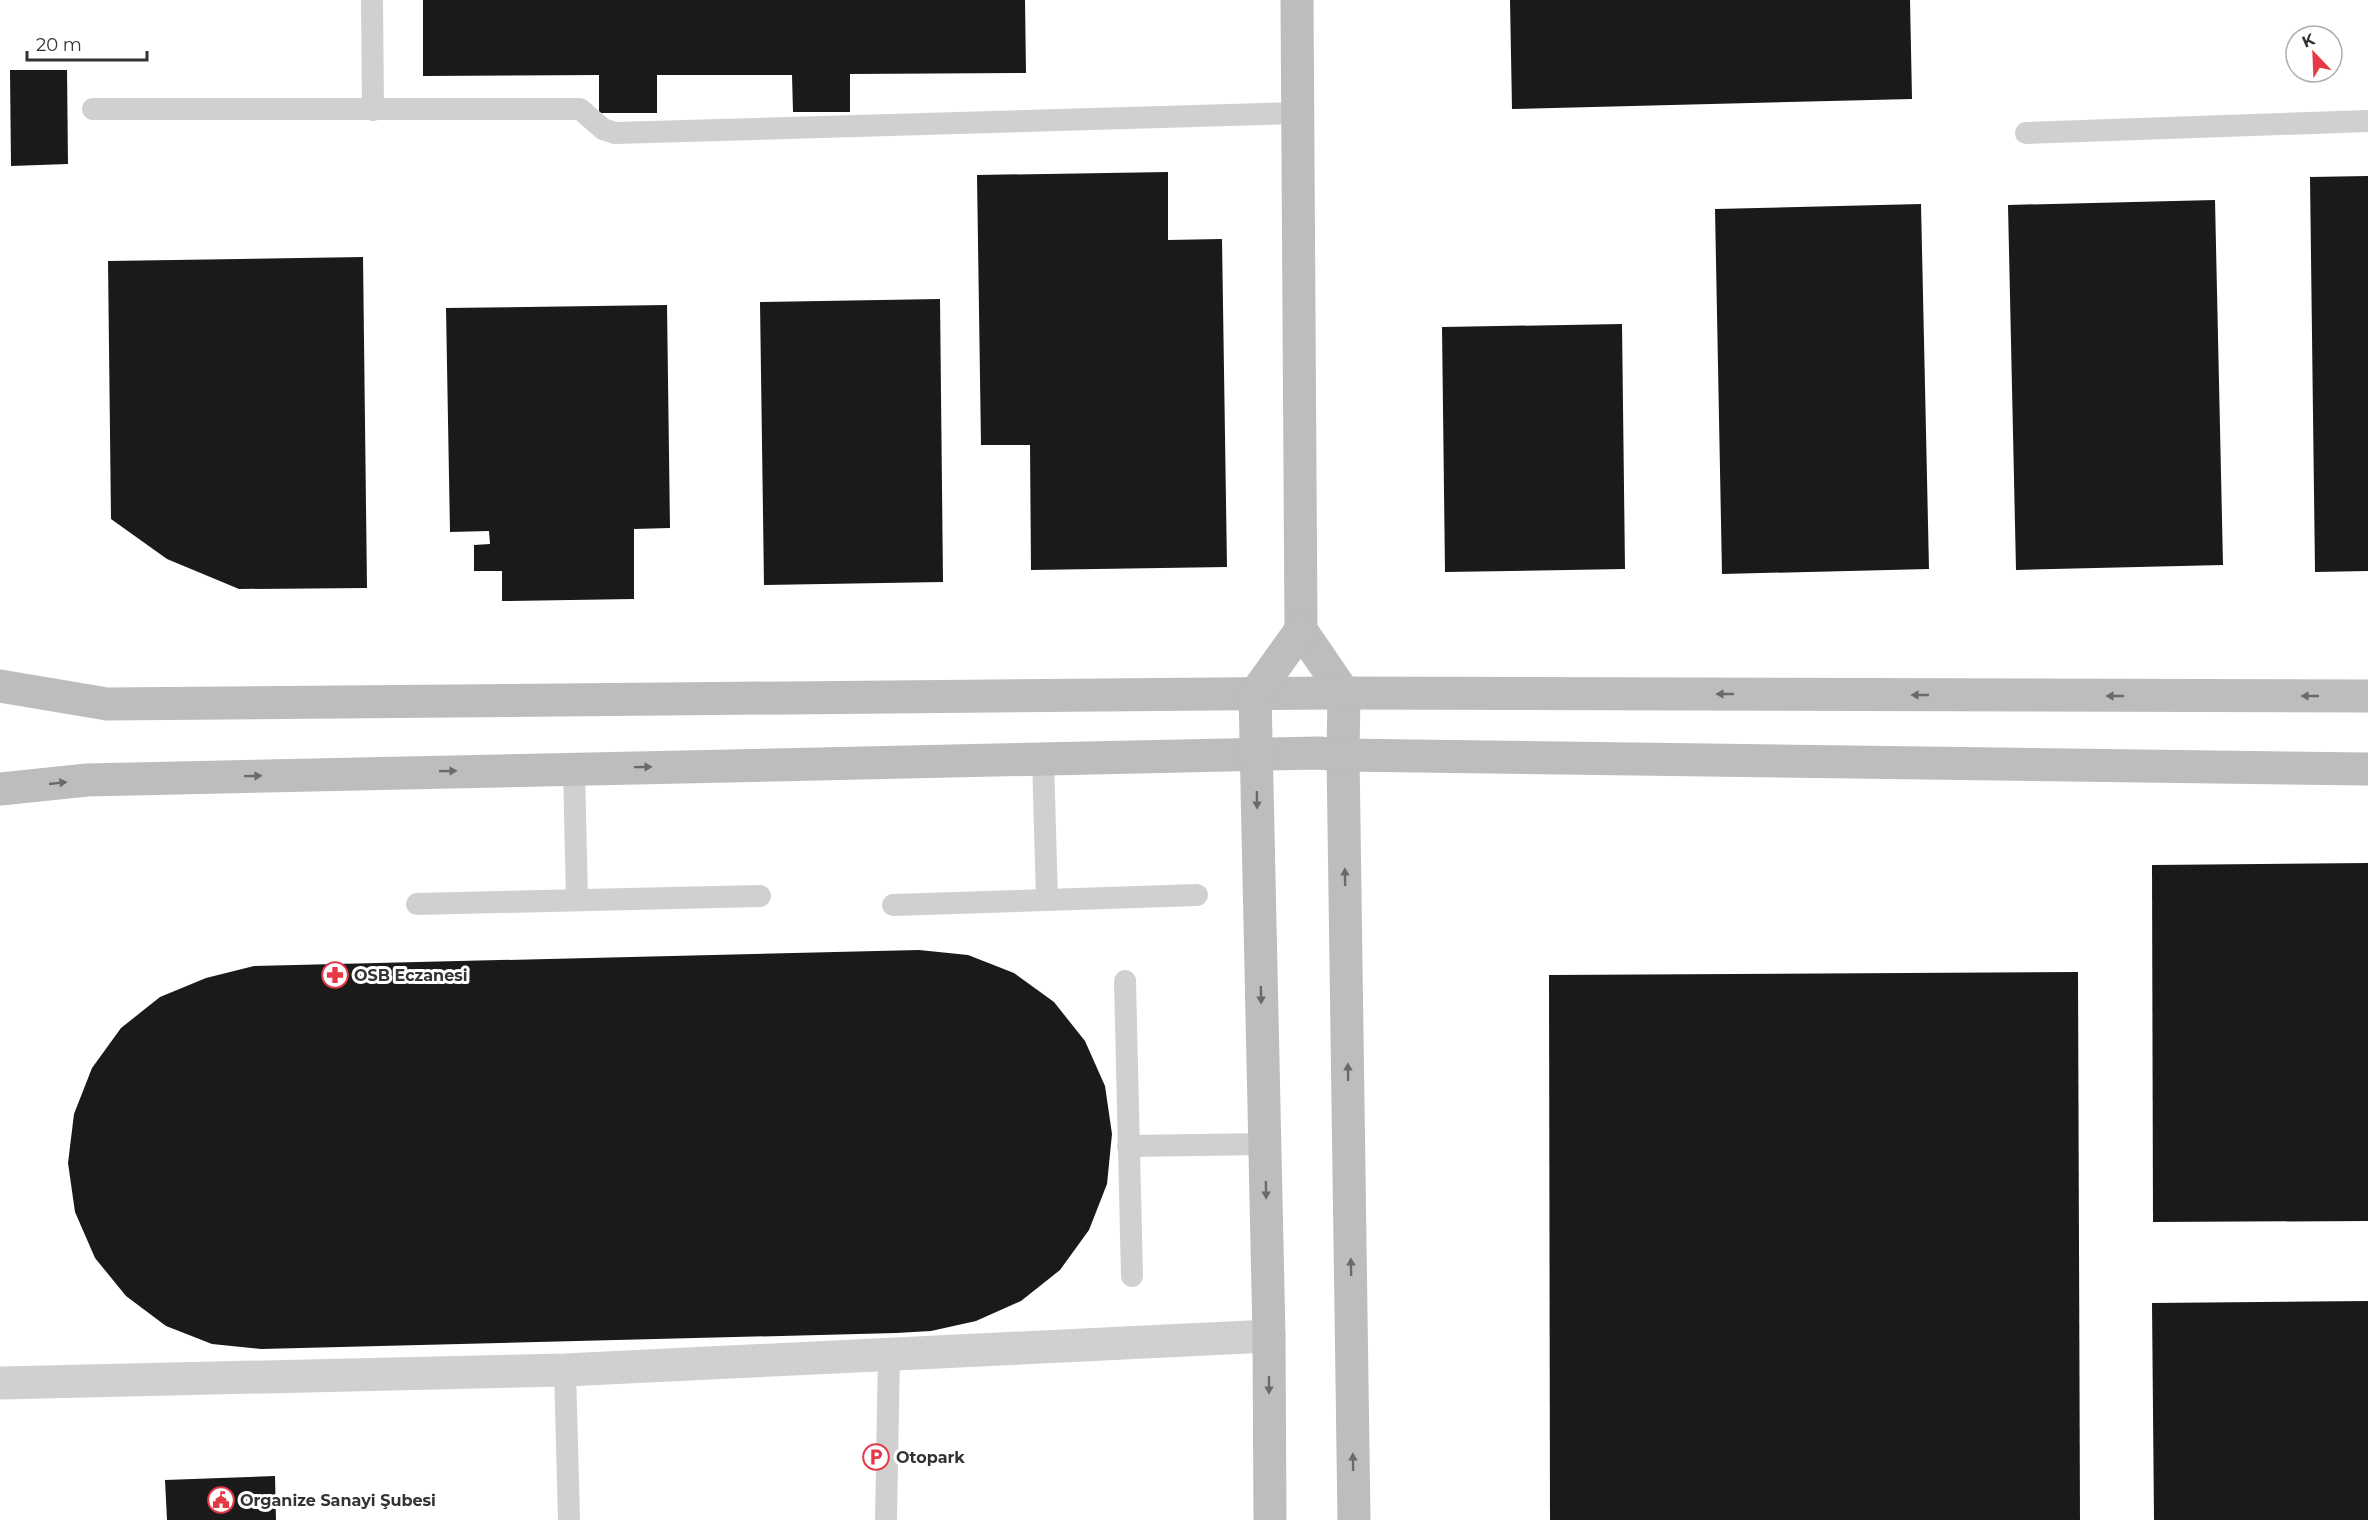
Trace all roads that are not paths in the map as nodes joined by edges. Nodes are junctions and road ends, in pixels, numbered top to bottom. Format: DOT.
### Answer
graph roads {
  1 [pos="372,0"];
  2 [pos="1297,0"];
  3 [pos="93,109"];
  4 [pos="374,110"];
  5 [pos="1298,113"];
  6 [pos="2368,121"];
  7 [pos="2026,133"];
  8 [pos="1301,630"];
  9 [pos="0,686"];
  10 [pos="1344,693"];
  11 [pos="1255,694"];
  12 [pos="2368,696"];
  13 [pos="1256,754"];
  14 [pos="1343,755"];
  15 [pos="1043,759"];
  16 [pos="574,769"];
  17 [pos="2368,769"];
  18 [pos="0,789"];
  19 [pos="1197,895"];
  20 [pos="760,896"];
  21 [pos="577,900"];
  22 [pos="1047,900"];
  23 [pos="417,904"];
  24 [pos="893,905"];
  25 [pos="1125,981"];
  26 [pos="1265,1144"];
  27 [pos="1128,1146"];
  28 [pos="1132,1276"];
  29 [pos="1269,1336"];
  30 [pos="889,1354"];
  31 [pos="565,1370"];
  32 [pos="0,1383"];
  33 [pos="569,1520"];
  34 [pos="886,1520"];
  35 [pos="1270,1520"];
  36 [pos="1354,1520"];
  1 -- 4 [label="lane"];
  2 -- 5 [label="street"];
  3 -- 4 [label="lane"];
  4 -- 5 [label="lane"];
  5 -- 8 [label="street"];
  6 -- 7 [label="lane"];
  8 -- 10 [label="street"];
  8 -- 11 [label="street"];
  9 -- 11 [label="street"];
  10 -- 11 [label="street"];
  12 -- 10 [label="street, one-way"];
  10 -- 14 [label="street"];
  11 -- 13 [label="street"];
  13 -- 14 [label="street"];
  13 -- 15 [label="street"];
  13 -- 26 [label="street, one-way"];
  14 -- 17 [label="street"];
  36 -- 14 [label="street, one-way"];
  16 -- 15 [label="street, one-way"];
  15 -- 22 [label="lane"];
  18 -- 16 [label="street, one-way"];
  16 -- 21 [label="lane"];
  19 -- 22 [label="lane"];
  20 -- 21 [label="lane"];
  21 -- 23 [label="lane"];
  22 -- 24 [label="lane"];
  25 -- 27 [label="lane"];
  26 -- 27 [label="lane"];
  26 -- 29 [label="street, one-way"];
  27 -- 28 [label="lane"];
  29 -- 30 [label="street"];
  29 -- 35 [label="street, one-way"];
  30 -- 31 [label="street"];
  30 -- 34 [label="lane"];
  31 -- 32 [label="street"];
  31 -- 33 [label="lane"];
}
